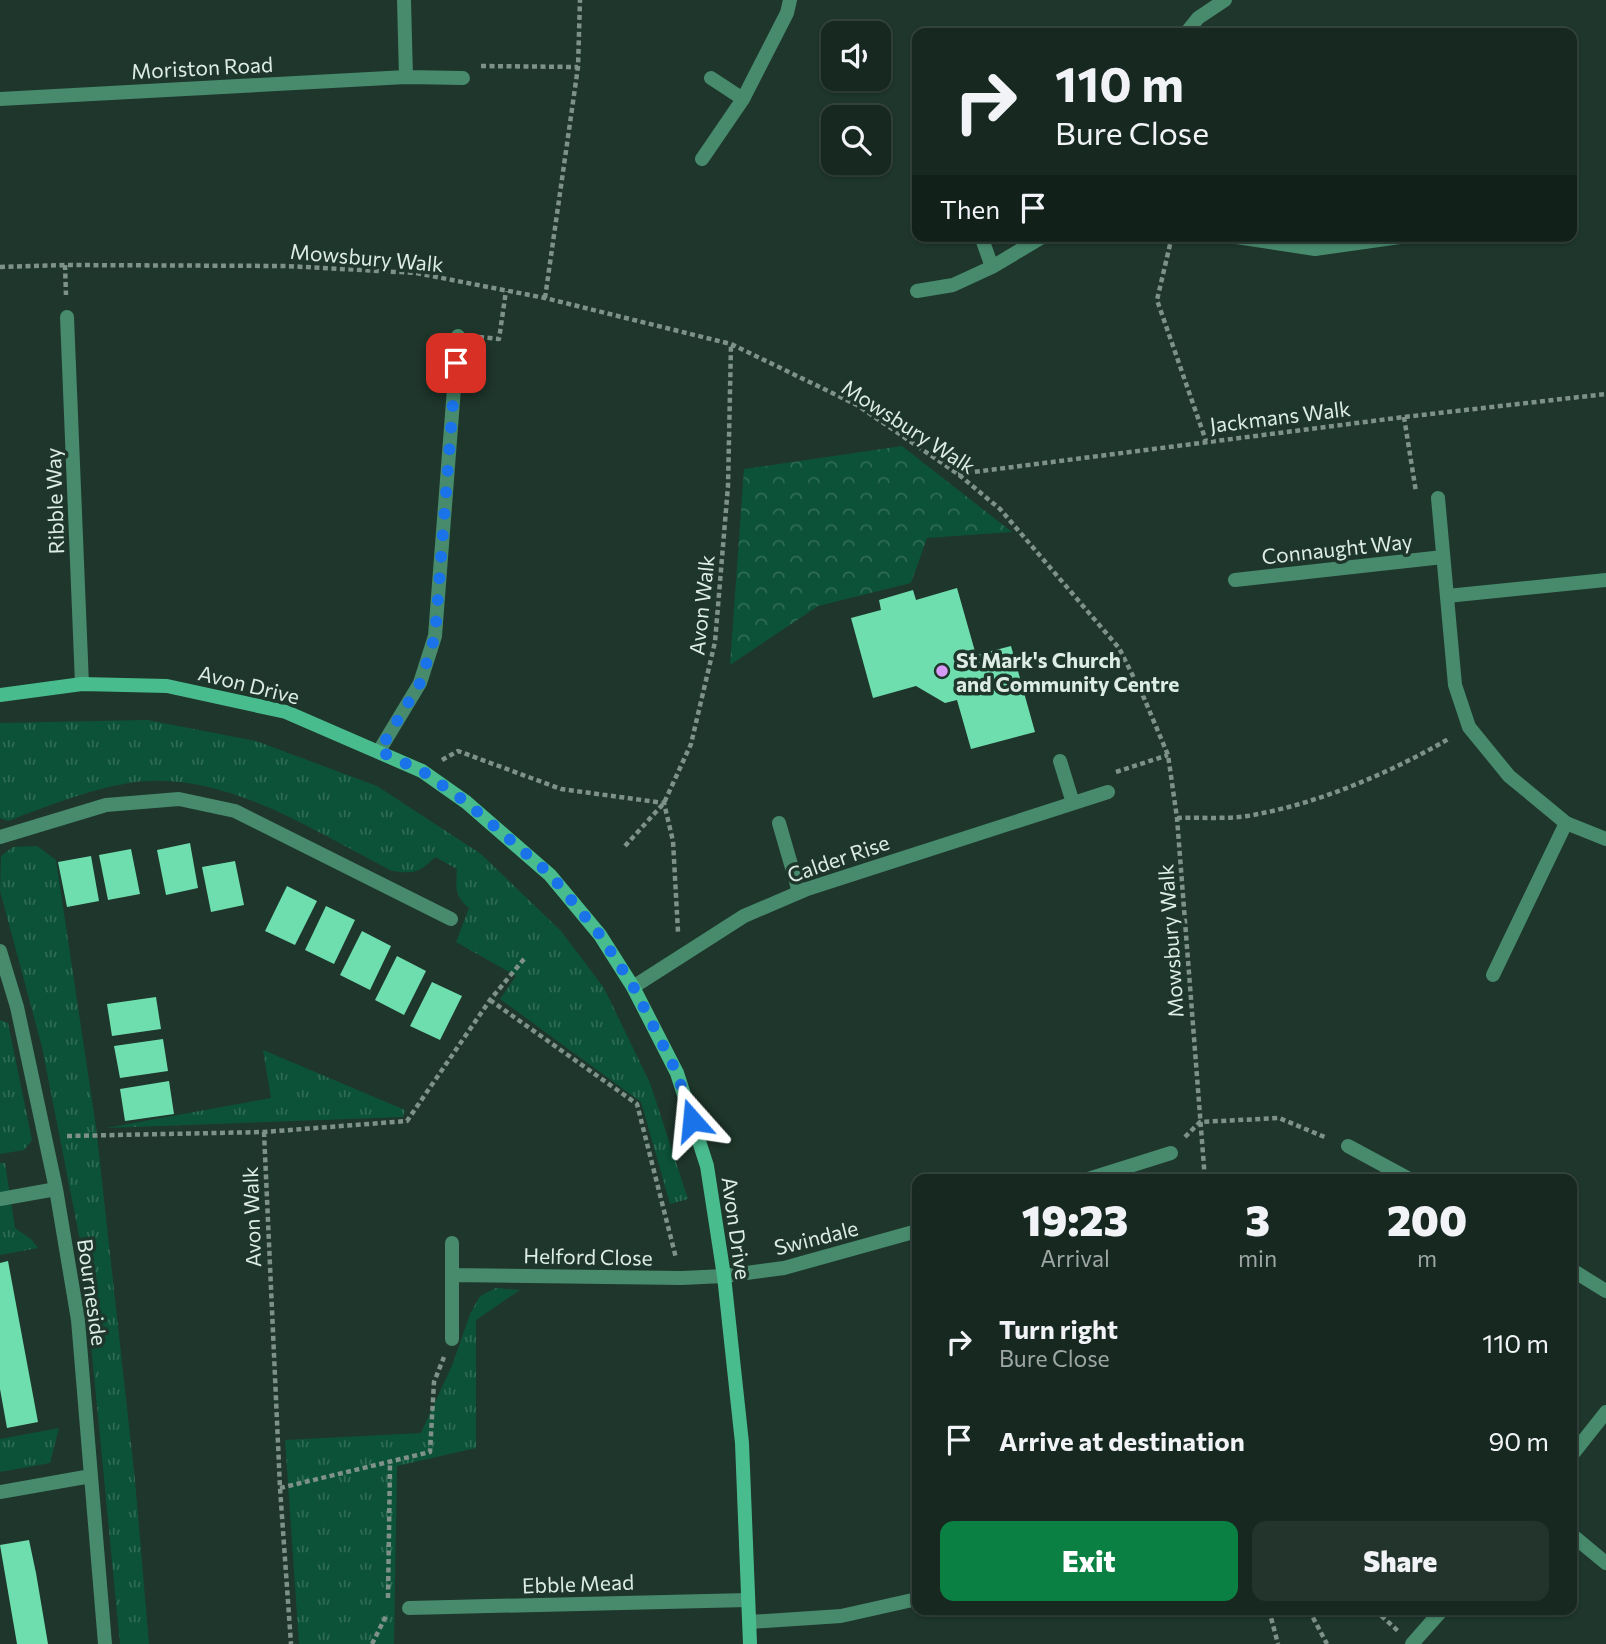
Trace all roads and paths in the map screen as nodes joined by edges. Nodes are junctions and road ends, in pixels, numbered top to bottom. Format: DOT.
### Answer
graph roads {
  1 [pos="404,0"];
  2 [pos="580,0"];
  3 [pos="790,0"];
  4 [pos="1225,0"];
  5 [pos="1190,28"];
  6 [pos="578,67"];
  7 [pos="407,76"];
  8 [pos="463,78"];
  9 [pos="711,78"];
  10 [pos="0,99"];
  11 [pos="743,99"];
  12 [pos="702,159"];
  13 [pos="983,242"];
  14 [pos="1034,242"];
  15 [pos="1171,242"];
  16 [pos="1269,242"];
  17 [pos="1365,242"];
  18 [pos="65,265"];
  19 [pos="0,267"];
  20 [pos="992,267"];
  21 [pos="506,290"];
  22 [pos="916,291"];
  23 [pos="545,298"];
  24 [pos="67,317"];
  25 [pos="458,335"];
  26 [pos="731,344"];
  27 [pos="1606,394"];
  28 [pos="1404,417"];
  29 [pos="1206,441"];
  30 [pos="957,474"];
  31 [pos="1438,498"];
  32 [pos="1443,557"];
  33 [pos="1235,580"];
  34 [pos="1606,580"];
  35 [pos="1447,596"];
  36 [pos="82,684"];
  37 [pos="0,695"];
  38 [pos="1469,727"];
  39 [pos="379,751"];
  40 [pos="1168,755"];
  41 [pos="1060,761"];
  42 [pos="422,771"];
  43 [pos="1108,792"];
  44 [pos="664,803"];
  45 [pos="1073,803"];
  46 [pos="1177,818"];
  47 [pos="779,823"];
  48 [pos="1566,823"];
  49 [pos="0,837"];
  50 [pos="1606,839"];
  51 [pos="625,846"];
  52 [pos="799,892"];
  53 [pos="451,919"];
  54 [pos="0,951"];
  55 [pos="685,953"];
  56 [pos="524,959"];
  57 [pos="1493,975"];
  58 [pos="633,986"];
  59 [pos="490,1000"];
  60 [pos="1200,1122"];
  61 [pos="264,1132"];
  62 [pos="45,1137"];
  63 [pos="1348,1146"];
  64 [pos="1171,1153"];
  65 [pos="1104,1174"];
  66 [pos="1204,1174"];
  67 [pos="1400,1174"];
  68 [pos="56,1189"];
  69 [pos="0,1199"];
  70 [pos="912,1232"];
  71 [pos="452,1243"];
  72 [pos="1577,1273"];
  73 [pos="452,1275"];
  74 [pos="724,1276"];
  75 [pos="682,1278"];
  76 [pos="1606,1291"];
  77 [pos="452,1339"];
  78 [pos="1606,1412"];
  79 [pos="1577,1449"];
  80 [pos="390,1463"];
  81 [pos="91,1476"];
  82 [pos="280,1488"];
  83 [pos="0,1492"];
  84 [pos="1577,1539"];
  85 [pos="1606,1563"];
  86 [pos="748,1600"];
  87 [pos="912,1600"];
  88 [pos="409,1608"];
  89 [pos="1270,1615"];
  90 [pos="1312,1615"];
  91 [pos="1437,1615"];
  92 [pos="750,1622"];
  93 [pos="105,1644"];
  94 [pos="291,1644"];
  95 [pos="372,1644"];
  96 [pos="750,1644"];
  97 [pos="1278,1644"];
  98 [pos="1327,1644"];
  99 [pos="1412,1644"];
  1 -- 7 [label="street"];
  2 -- 6 [label="path"];
  3 -- 11 [label="street"];
  4 -- 5 [label="street"];
  6 -- 8 [label="path"];
  6 -- 23 [label="path"];
  7 -- 8 [label="street, Moriston Road"];
  7 -- 10 [label="street, Moriston Road"];
  9 -- 11 [label="street"];
  11 -- 12 [label="street"];
  13 -- 20 [label="street"];
  14 -- 20 [label="street"];
  15 -- 29 [label="path"];
  16 -- 17 [label="street"];
  18 -- 19 [label="path, Mowsbury Walk"];
  18 -- 21 [label="path, Mowsbury Walk"];
  18 -- 24 [label="path"];
  20 -- 22 [label="street"];
  21 -- 23 [label="path, Mowsbury Walk"];
  21 -- 25 [label="path"];
  23 -- 26 [label="path, Mowsbury Walk"];
  24 -- 36 [label="street, Ribble Way"];
  25 -- 39 [label="street"];
  26 -- 30 [label="path, Mowsbury Walk"];
  26 -- 44 [label="path, Avon Walk"];
  27 -- 28 [label="path, Jackmans Walk"];
  28 -- 29 [label="path, Jackmans Walk"];
  28 -- 31 [label="path"];
  29 -- 30 [label="path, Jackmans Walk"];
  30 -- 40 [label="path, Mowsbury Walk"];
  31 -- 32 [label="street, Connaught Way"];
  32 -- 33 [label="street, Connaught Way"];
  32 -- 35 [label="street, Connaught Way"];
  34 -- 35 [label="street"];
  35 -- 38 [label="street, Connaught Way"];
  36 -- 37 [label="street, Avon Drive"];
  36 -- 39 [label="street, Avon Drive"];
  38 -- 46 [label="path"];
  38 -- 48 [label="street, Connaught Way"];
  39 -- 42 [label="street, Avon Drive"];
  40 -- 43 [label="path"];
  40 -- 46 [label="path, Mowsbury Walk"];
  41 -- 45 [label="street"];
  42 -- 44 [label="path"];
  42 -- 58 [label="street, Avon Drive"];
  43 -- 45 [label="street, Calder Rise"];
  44 -- 51 [label="path, Avon Walk"];
  44 -- 55 [label="path"];
  45 -- 52 [label="street, Calder Rise"];
  46 -- 60 [label="path, Mowsbury Walk"];
  47 -- 52 [label="street"];
  48 -- 50 [label="street, Connaught Way"];
  48 -- 57 [label="street"];
  49 -- 53 [label="street"];
  52 -- 55 [label="street, Calder Rise"];
  54 -- 62 [label="street, Bourneside"];
  55 -- 58 [label="street, Calder Rise"];
  56 -- 59 [label="path"];
  58 -- 74 [label="street, Avon Drive"];
  59 -- 61 [label="path"];
  59 -- 75 [label="path"];
  60 -- 63 [label="path"];
  60 -- 64 [label="path"];
  60 -- 66 [label="path, Mowsbury Walk"];
  61 -- 62 [label="path"];
  61 -- 82 [label="path, Avon Walk"];
  62 -- 68 [label="street, Bourneside"];
  63 -- 67 [label="street"];
  64 -- 65 [label="street"];
  68 -- 69 [label="street"];
  68 -- 81 [label="street, Bourneside"];
  70 -- 74 [label="street, Swindale"];
  71 -- 73 [label="street"];
  72 -- 76 [label="street"];
  73 -- 75 [label="street, Helford Close"];
  73 -- 77 [label="street"];
  74 -- 75 [label="street, Helford Close"];
  74 -- 86 [label="street, Avon Drive"];
  77 -- 80 [label="path"];
  78 -- 79 [label="street"];
  80 -- 82 [label="path"];
  80 -- 95 [label="path"];
  81 -- 83 [label="street"];
  81 -- 93 [label="street, Bourneside"];
  82 -- 94 [label="path, Avon Walk"];
  84 -- 85 [label="street"];
  86 -- 88 [label="street, Ebble Mead"];
  86 -- 92 [label="street, Avon Drive"];
  87 -- 92 [label="street"];
  89 -- 97 [label="path"];
  90 -- 98 [label="path"];
  91 -- 99 [label="street"];
  92 -- 96 [label="street, Avon Drive"];
}
